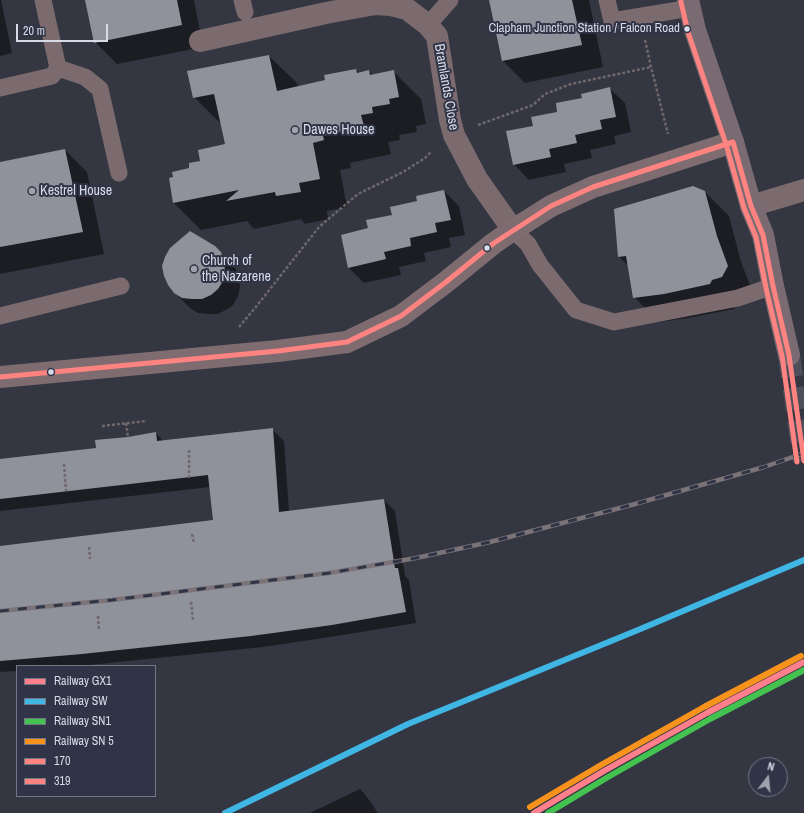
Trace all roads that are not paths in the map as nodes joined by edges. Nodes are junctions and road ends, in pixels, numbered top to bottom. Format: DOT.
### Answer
graph roads {
  1 [pos="43,0"];
  2 [pos="450,0"];
  3 [pos="607,0"];
  4 [pos="689,4"];
  5 [pos="324,7"];
  6 [pos="428,25"];
  7 [pos="200,41"];
  8 [pos="58,68"];
  9 [pos="0,88"];
  10 [pos="733,142"];
  11 [pos="119,173"];
  12 [pos="804,190"];
  13 [pos="752,206"];
  14 [pos="513,230"];
  15 [pos="121,286"];
  16 [pos="773,286"];
  17 [pos="0,316"];
  18 [pos="789,355"];
  19 [pos="0,377"];
  1 -- 8 [label="lane"];
  2 -- 6 [label="lane"];
  3 -- 4 [label="lane"];
  4 -- 10 [label="main road"];
  5 -- 6 [label="street, Bramlands Close"];
  5 -- 7 [label="street, Bramlands Close"];
  6 -- 14 [label="street, Bramlands Close"];
  8 -- 9 [label="lane"];
  8 -- 11 [label="lane"];
  10 -- 13 [label="main road"];
  10 -- 14 [label="street"];
  12 -- 13 [label="street"];
  13 -- 16 [label="main road"];
  14 -- 16 [label="lane"];
  14 -- 19 [label="street"];
  15 -- 17 [label="lane"];
  16 -- 18 [label="main road"];
}
